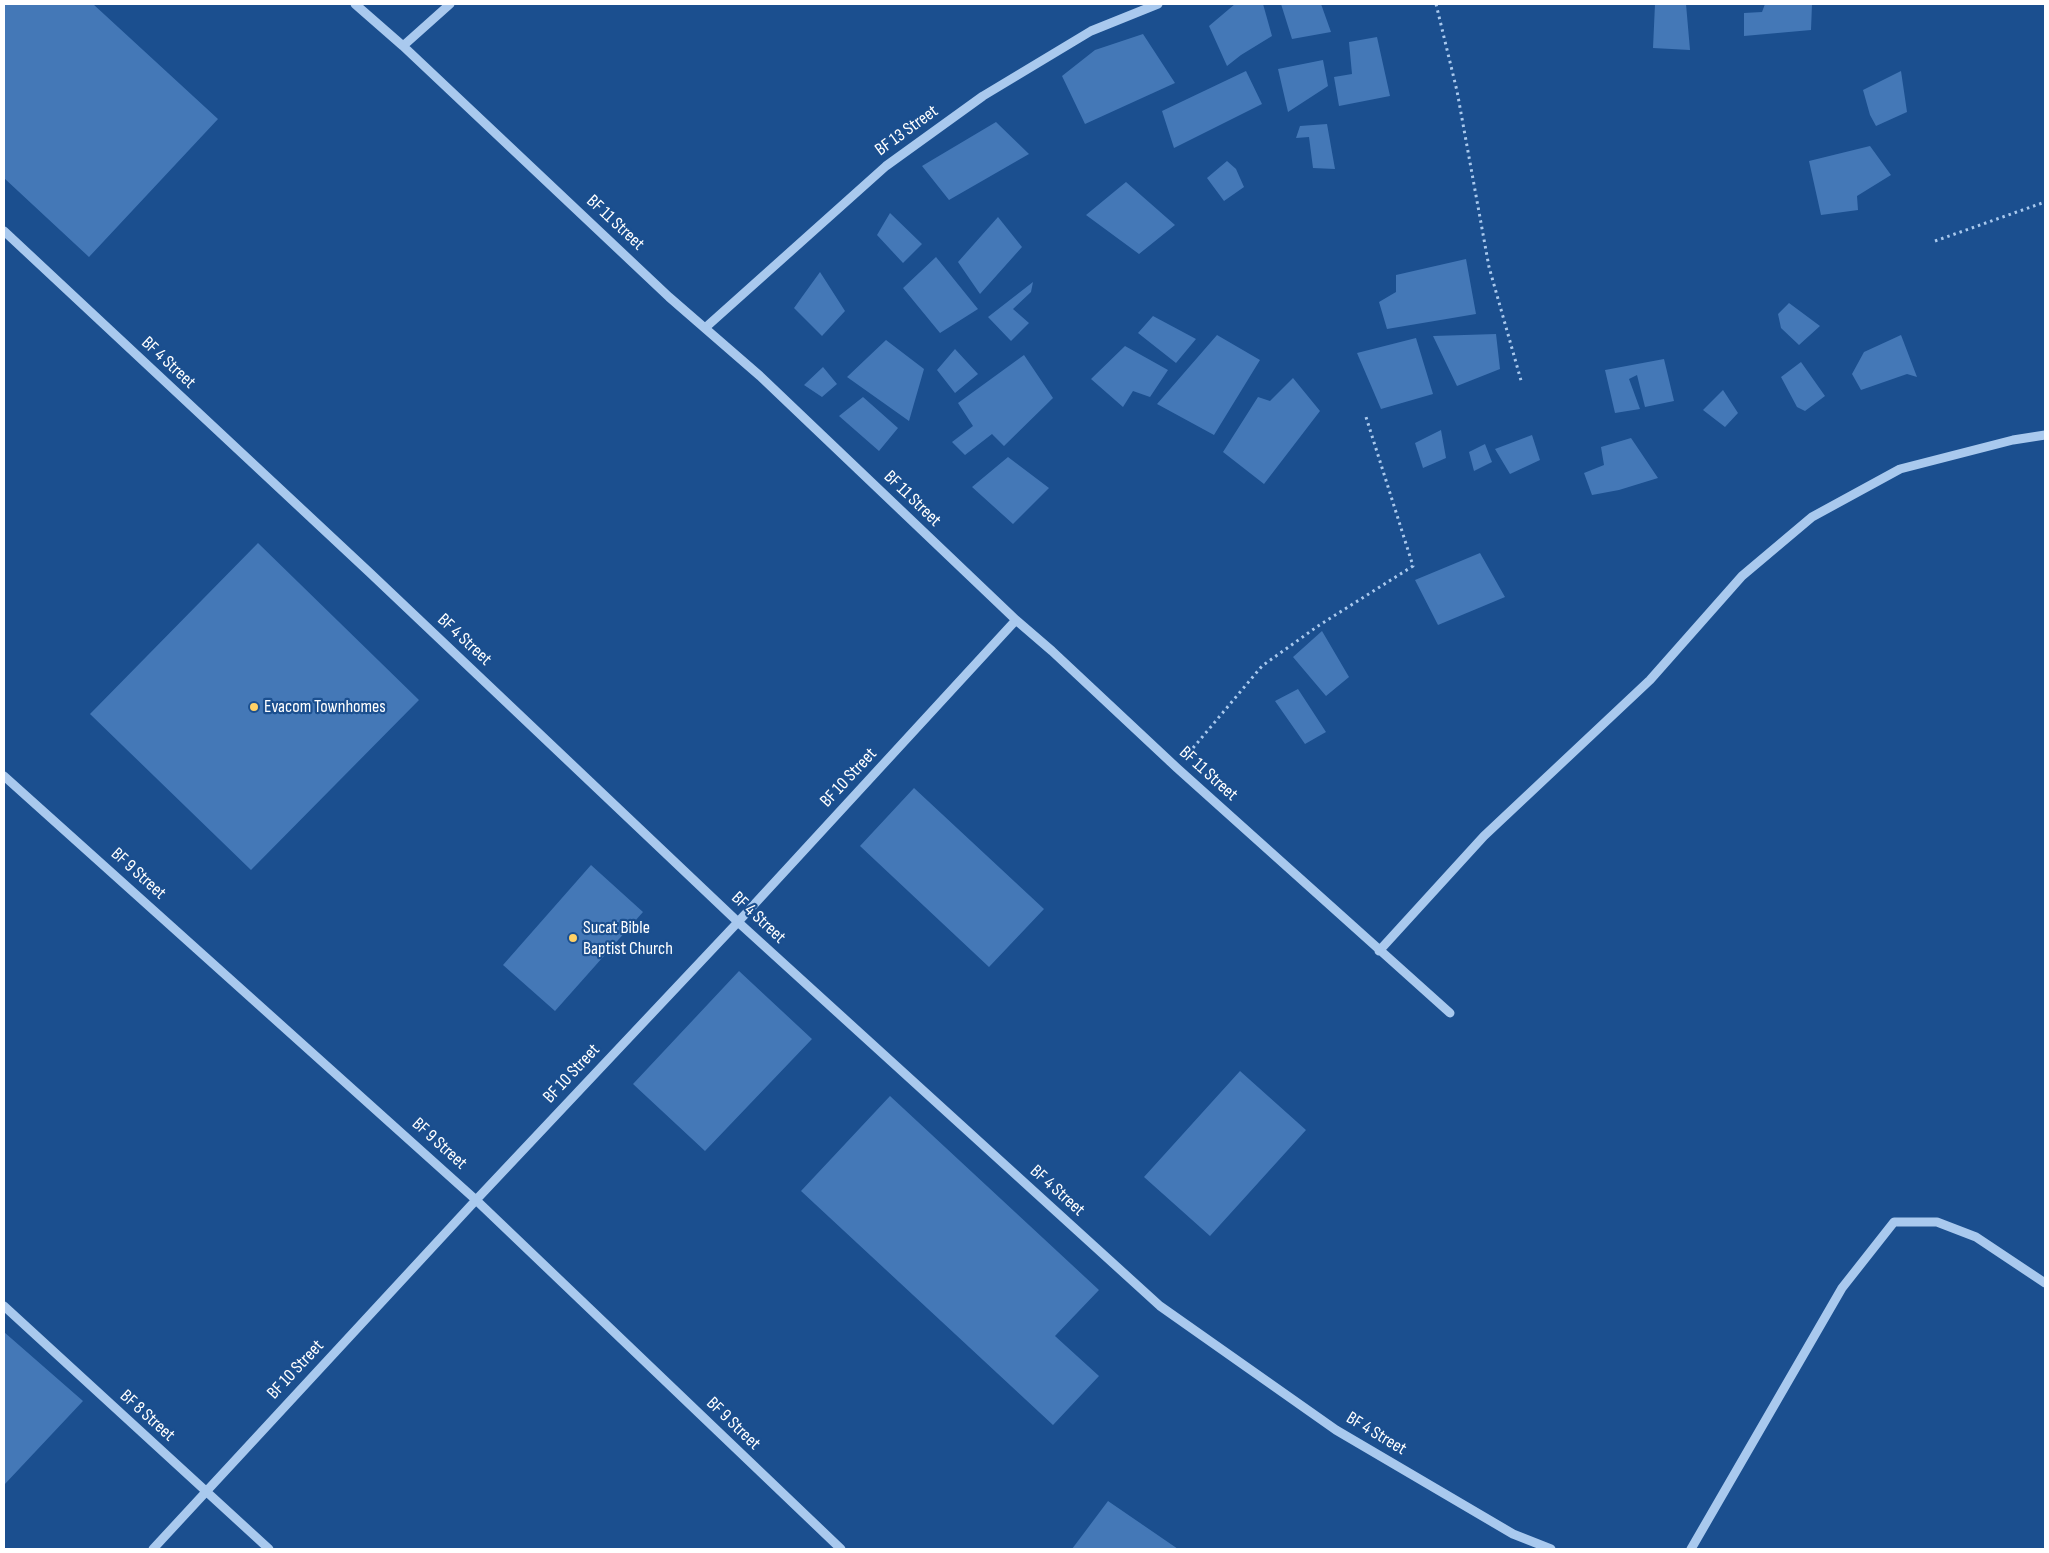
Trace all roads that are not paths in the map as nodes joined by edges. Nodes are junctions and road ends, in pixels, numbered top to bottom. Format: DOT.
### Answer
graph roads {
  1 [pos="356,4"];
  2 [pos="450,4"];
  3 [pos="1158,4"];
  4 [pos="404,46"];
  5 [pos="4,231"];
  6 [pos="706,328"];
  7 [pos="2045,436"];
  8 [pos="1016,620"];
  9 [pos="4,776"];
  10 [pos="738,922"];
  11 [pos="1379,951"];
  12 [pos="1450,1013"];
  13 [pos="476,1200"];
  14 [pos="2045,1283"];
  15 [pos="4,1306"];
  16 [pos="206,1492"];
  17 [pos="153,1549"];
  18 [pos="269,1549"];
  19 [pos="842,1549"];
  20 [pos="1551,1549"];
  21 [pos="1692,1549"];
  1 -- 4 [label="street, BF 11 Street"];
  2 -- 4 [label="street"];
  3 -- 6 [label="street, BF 13 Street"];
  4 -- 6 [label="street, BF 11 Street"];
  5 -- 10 [label="street, BF 4 Street"];
  6 -- 8 [label="street, BF 11 Street"];
  7 -- 11 [label="street"];
  8 -- 10 [label="street, BF 10 Street"];
  8 -- 11 [label="street, BF 11 Street"];
  9 -- 13 [label="street, BF 9 Street"];
  10 -- 13 [label="street, BF 10 Street"];
  10 -- 20 [label="street, BF 4 Street"];
  11 -- 12 [label="street, BF 11 Street"];
  13 -- 16 [label="street, BF 10 Street"];
  13 -- 19 [label="street, BF 9 Street"];
  14 -- 21 [label="street"];
  15 -- 16 [label="street, BF 8 Street"];
  16 -- 17 [label="street, BF 10 Street"];
  16 -- 18 [label="street, BF 8 Street"];
}
